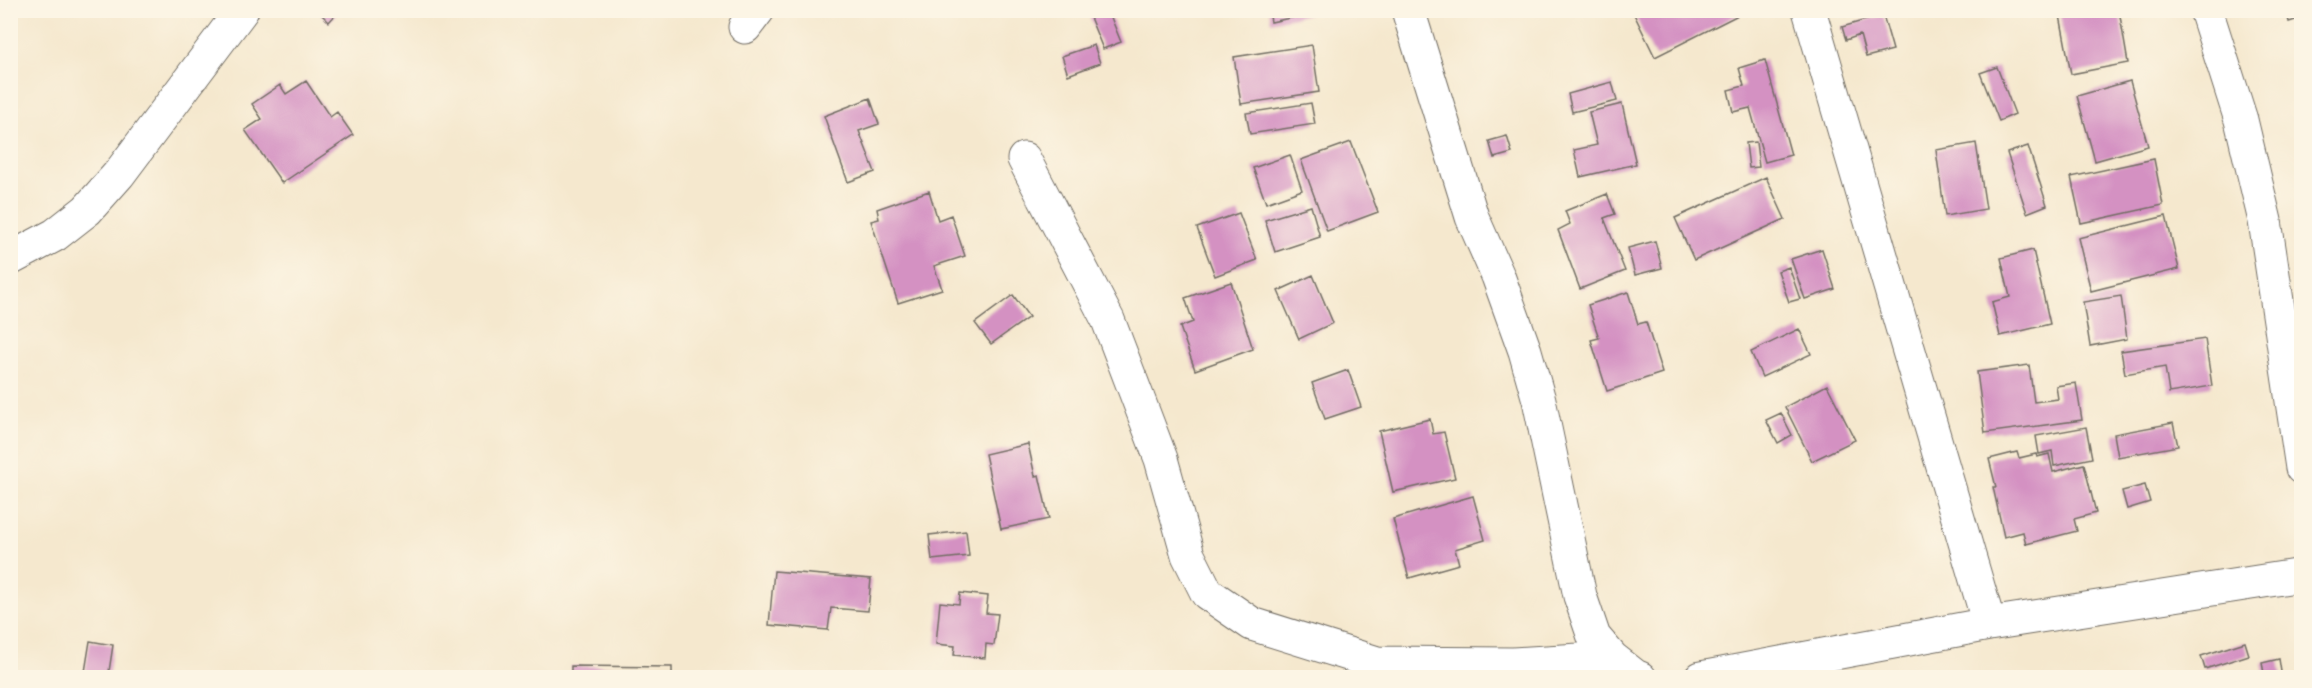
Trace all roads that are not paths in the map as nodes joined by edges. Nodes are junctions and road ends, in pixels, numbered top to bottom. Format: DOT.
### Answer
graph roads {
  1 [pos="242,10"];
  2 [pos="1408,10"];
  3 [pos="1809,10"];
  4 [pos="2206,10"];
  5 [pos="1024,159"];
  6 [pos="10,259"];
  7 [pos="2301,468"];
  8 [pos="2301,575"];
  9 [pos="1989,624"];
  10 [pos="1612,658"];
  11 [pos="1640,678"];
  12 [pos="1701,678"];
  1 -- 6 [label="street"];
  2 -- 10 [label="street"];
  3 -- 9 [label="street"];
  4 -- 7 [label="street"];
  5 -- 10 [label="street"];
  8 -- 9 [label="street"];
  9 -- 12 [label="street"];
  10 -- 11 [label="street"];
}
